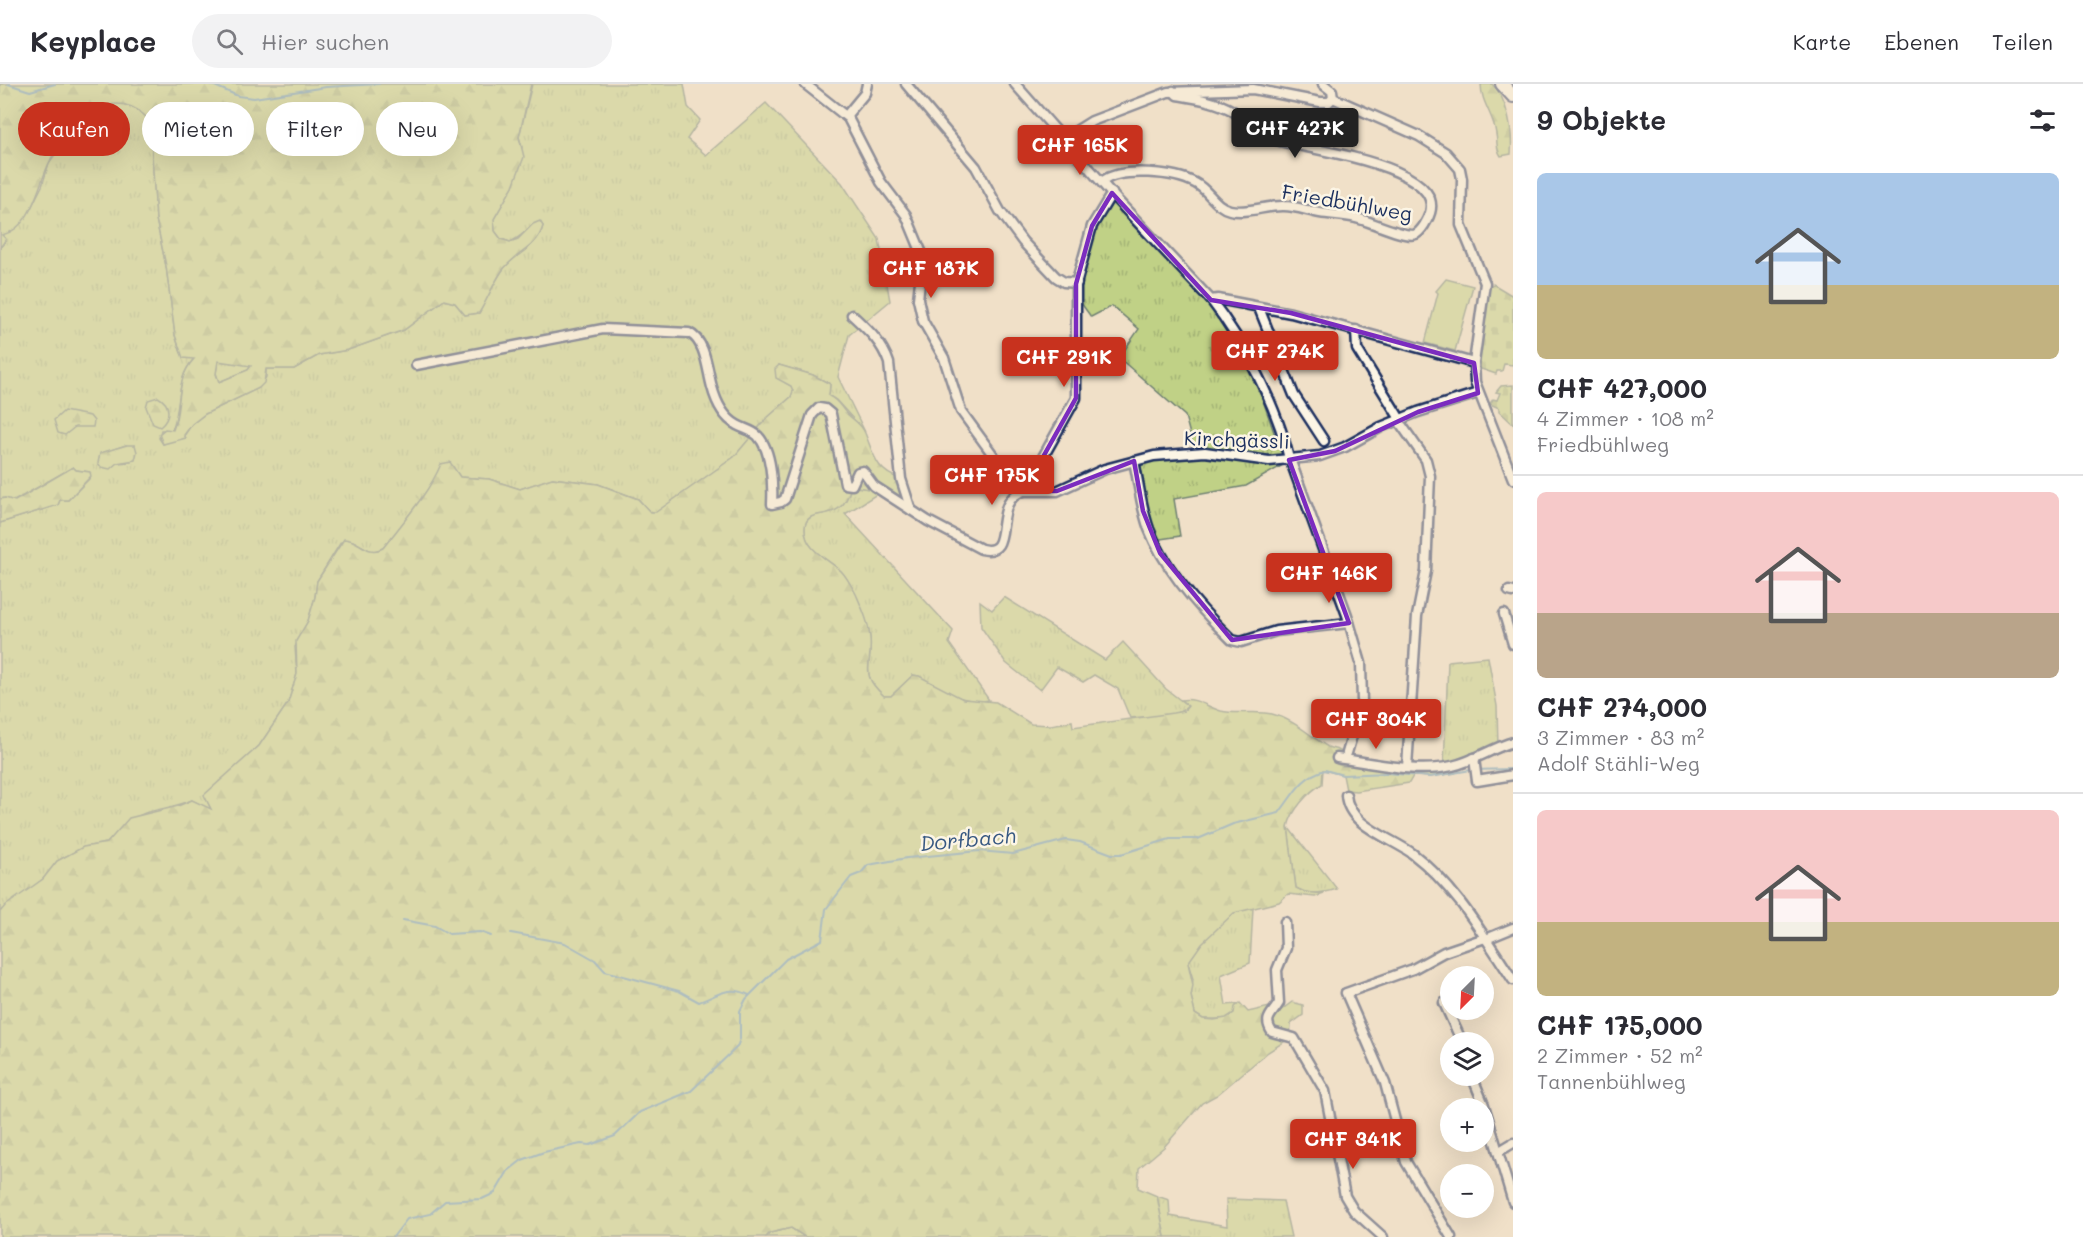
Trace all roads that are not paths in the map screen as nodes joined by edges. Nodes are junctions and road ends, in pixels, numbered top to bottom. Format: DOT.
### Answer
graph roads {
  1 [pos="805,84"];
  2 [pos="867,84"];
  3 [pos="1015,84"];
  4 [pos="1323,84"];
  5 [pos="1502,84"];
  6 [pos="909,86"];
  7 [pos="1173,91"];
  8 [pos="1513,96"];
  9 [pos="1333,98"];
  10 [pos="846,116"];
  11 [pos="1069,142"];
  12 [pos="1103,181"];
  13 [pos="1112,193"];
  14 [pos="1077,284"];
  15 [pos="1211,300"];
  16 [pos="1259,308"];
  17 [pos="852,315"];
  18 [pos="1356,330"];
  19 [pos="1474,363"];
  20 [pos="416,365"];
  21 [pos="1478,393"];
  22 [pos="1399,419"];
  23 [pos="1324,441"];
  24 [pos="1289,459"];
  25 [pos="1134,461"];
  26 [pos="1513,479"];
  27 [pos="1022,492"];
  28 [pos="912,510"];
  29 [pos="1504,614"];
  30 [pos="1349,623"];
  31 [pos="1513,644"];
  32 [pos="1513,742"];
  33 [pos="1347,753"];
  34 [pos="1336,758"];
  35 [pos="1407,767"];
  36 [pos="1476,770"];
  37 [pos="1513,775"];
  38 [pos="1346,795"];
  39 [pos="1286,922"];
  40 [pos="1513,928"];
  41 [pos="1485,938"];
  42 [pos="1513,980"];
  43 [pos="1476,1086"];
  44 [pos="1513,1143"];
  45 [pos="1498,1152"];
  46 [pos="1513,1202"];
  47 [pos="1383,1237"];
  48 [pos="1451,1237"];
  1 -- 10 [label="street"];
  2 -- 10 [label="street"];
  3 -- 11 [label="street"];
  4 -- 9 [label="street"];
  5 -- 8 [label="main road"];
  6 -- 14 [label="street"];
  7 -- 9 [label="street"];
  7 -- 11 [label="street"];
  7 -- 12 [label="street, Friedbühlweg"];
  9 -- 19 [label="street"];
  10 -- 27 [label="street"];
  11 -- 12 [label="street"];
  12 -- 13 [label="street"];
  13 -- 14 [label="street"];
  13 -- 15 [label="street"];
  14 -- 27 [label="street"];
  15 -- 16 [label="street"];
  15 -- 24 [label="street"];
  16 -- 18 [label="street"];
  16 -- 23 [label="street"];
  17 -- 28 [label="street"];
  18 -- 19 [label="street"];
  18 -- 22 [label="street"];
  19 -- 21 [label="street"];
  20 -- 28 [label="street"];
  21 -- 22 [label="street, Kirchgässli"];
  21 -- 26 [label="street"];
  22 -- 24 [label="street, Kirchgässli"];
  22 -- 35 [label="street"];
  24 -- 25 [label="street, Kirchgässli"];
  24 -- 30 [label="street"];
  25 -- 27 [label="street, Kirchgässli"];
  25 -- 30 [label="street"];
  27 -- 28 [label="street"];
  29 -- 31 [label="street"];
  30 -- 33 [label="street"];
  32 -- 36 [label="street"];
  34 -- 35 [label="street"];
  35 -- 36 [label="street"];
  36 -- 37 [label="street"];
  38 -- 41 [label="street"];
  39 -- 47 [label="street"];
  40 -- 41 [label="street"];
  41 -- 42 [label="street"];
  41 -- 48 [label="street"];
  43 -- 45 [label="street"];
  44 -- 45 [label="street"];
  45 -- 46 [label="street"];
}
